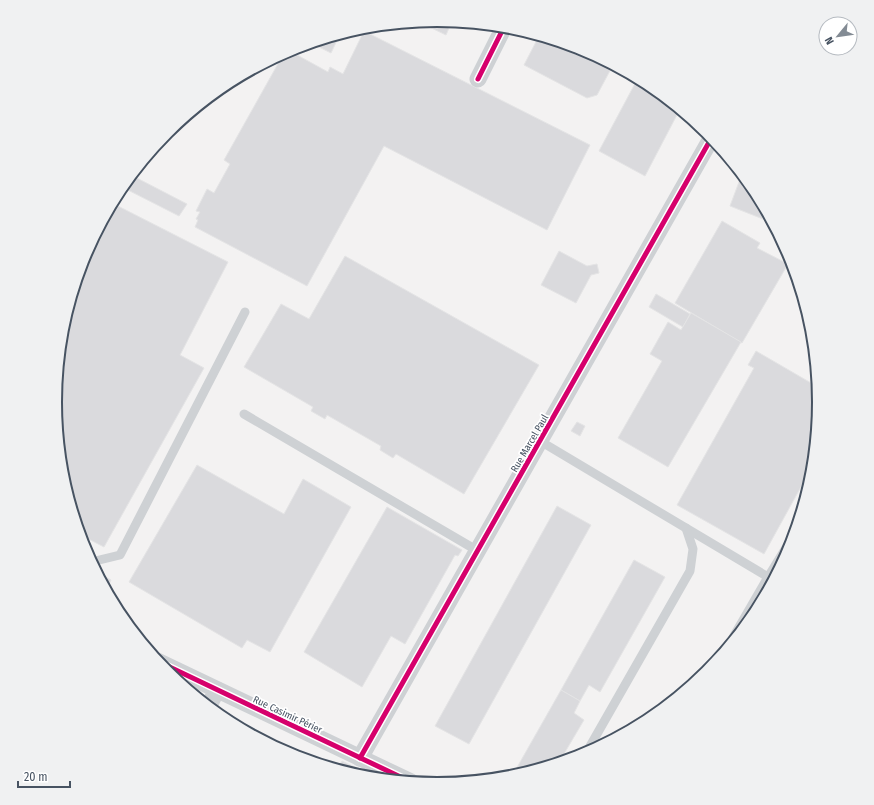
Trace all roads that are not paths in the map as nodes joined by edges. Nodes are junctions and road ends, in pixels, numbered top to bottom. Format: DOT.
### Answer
graph roads {
  1 [pos="501,33"];
  2 [pos="478,79"];
  3 [pos="708,143"];
  4 [pos="245,312"];
  5 [pos="244,414"];
  6 [pos="540,441"];
  7 [pos="686,528"];
  8 [pos="478,551"];
  9 [pos="96,561"];
  10 [pos="777,563"];
  11 [pos="768,577"];
  12 [pos="745,617"];
  13 [pos="171,668"];
  14 [pos="217,690"];
  15 [pos="211,702"];
  16 [pos="591,744"];
  17 [pos="360,758"];
  18 [pos="398,776"];
  1 -- 2 [label="street"];
  3 -- 6 [label="street, Rue Marcel Paul"];
  4 -- 9 [label="lane"];
  5 -- 8 [label="lane"];
  6 -- 7 [label="lane"];
  6 -- 8 [label="street, Rue Marcel Paul"];
  7 -- 11 [label="lane"];
  7 -- 16 [label="lane"];
  8 -- 17 [label="street, Rue Marcel Paul"];
  10 -- 11 [label="lane"];
  11 -- 12 [label="lane"];
  13 -- 14 [label="street, Rue Casimir Périer"];
  14 -- 15 [label="street"];
  14 -- 17 [label="street, Rue Casimir Périer"];
  17 -- 18 [label="street, Rue Casimir Périer"];
}
